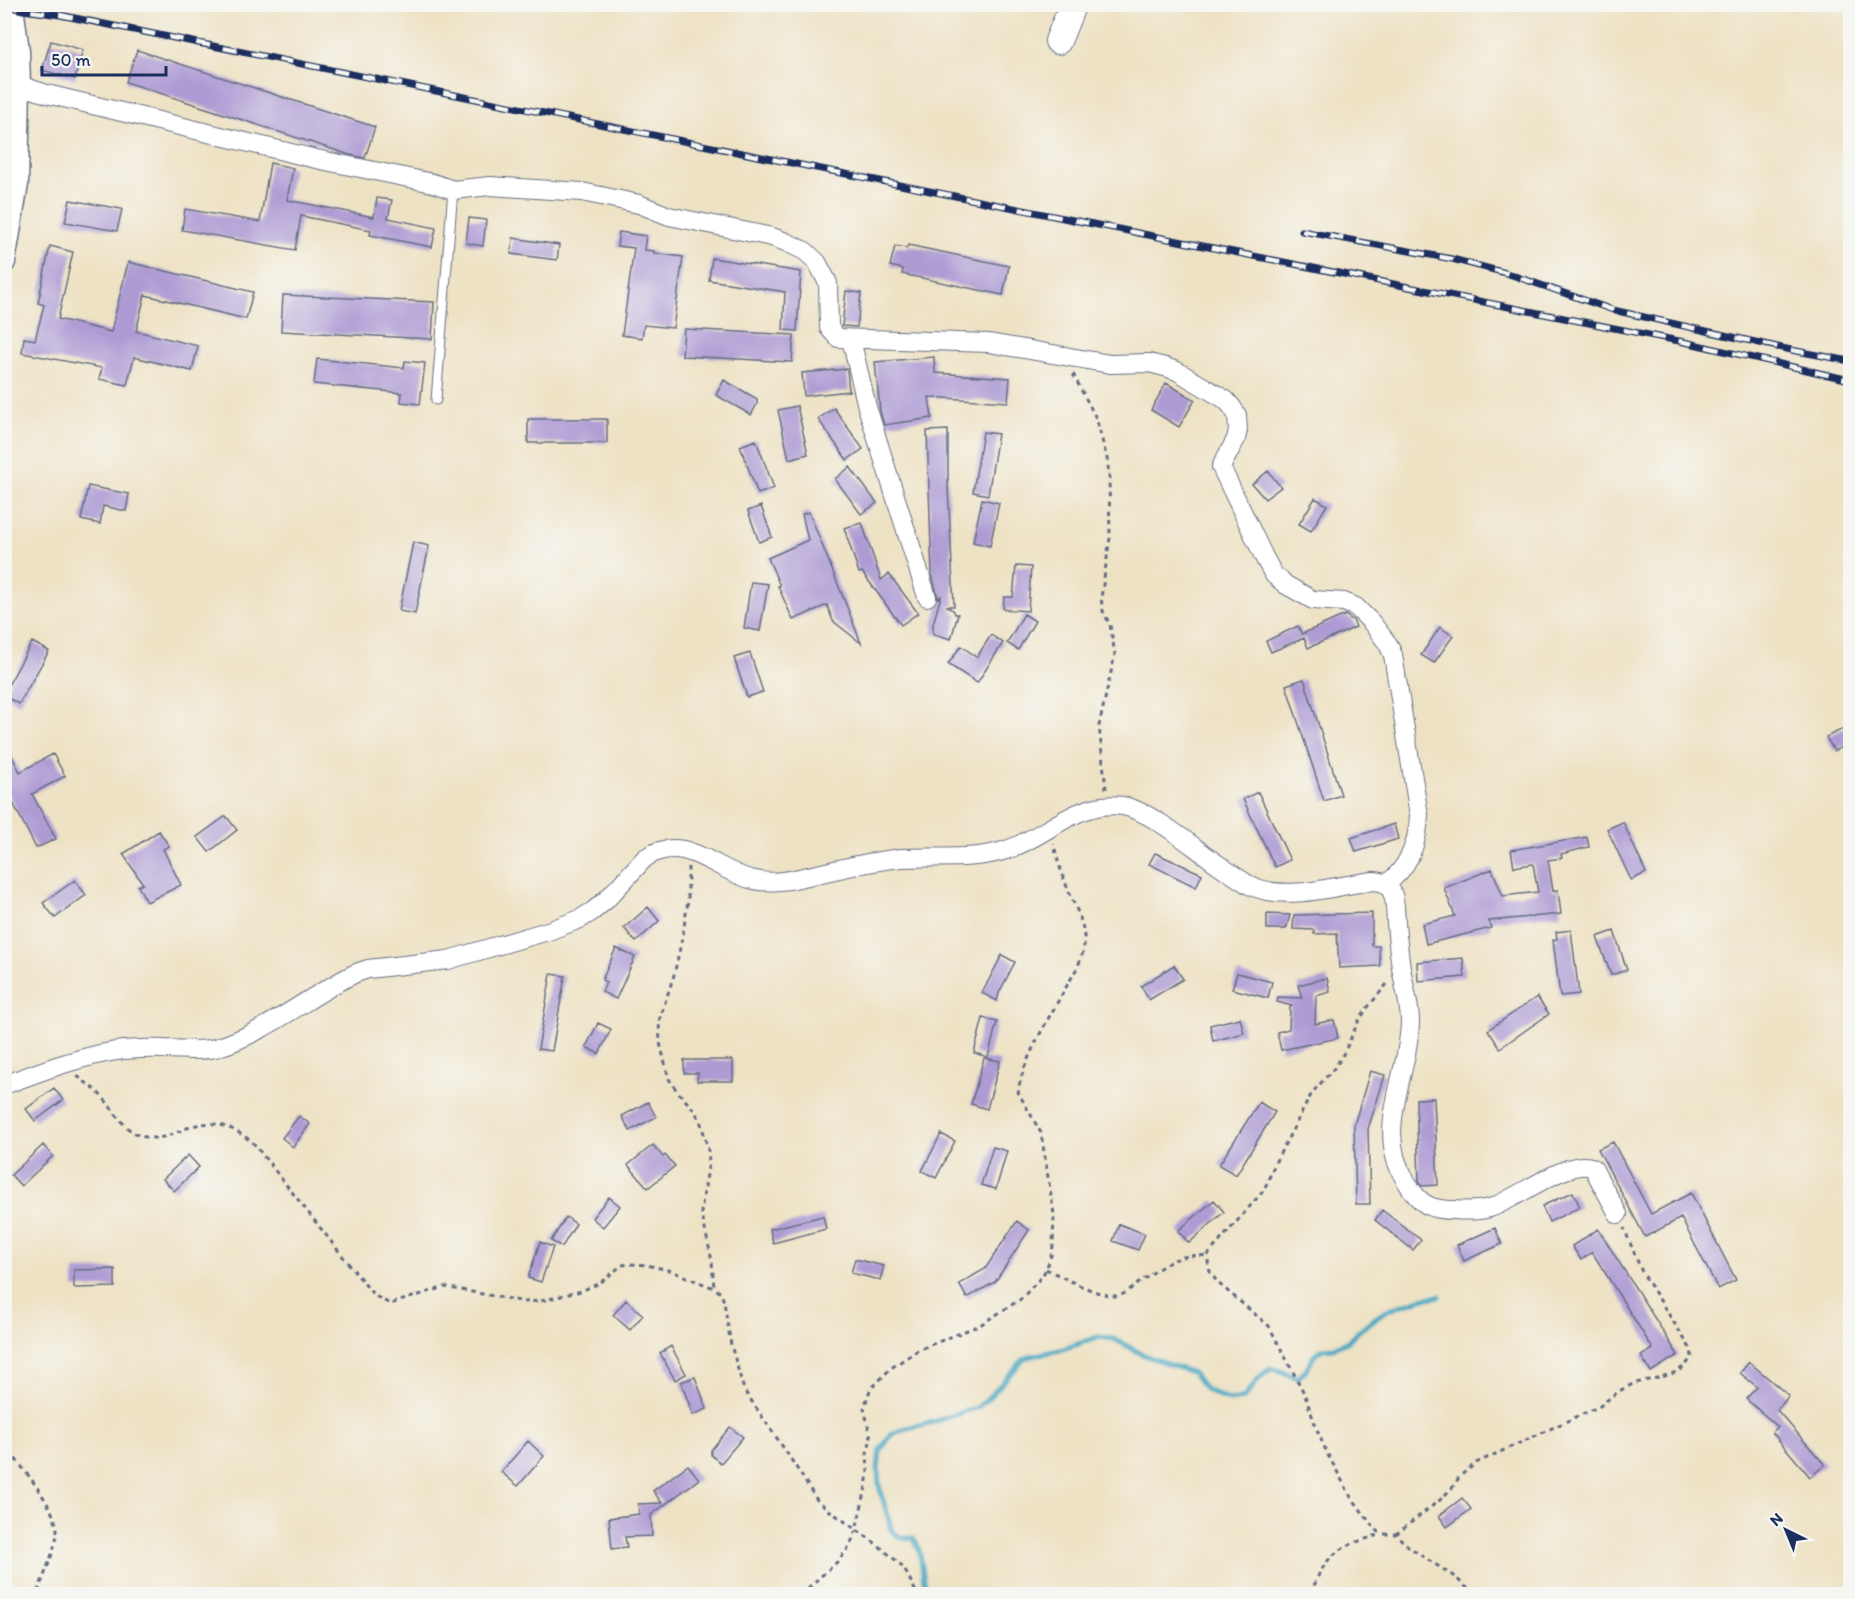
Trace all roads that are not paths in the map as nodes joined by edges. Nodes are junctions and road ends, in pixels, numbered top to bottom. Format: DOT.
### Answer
graph roads {
  1 [pos="14,4"];
  2 [pos="1073,4"];
  3 [pos="1058,41"];
  4 [pos="19,85"];
  5 [pos="453,190"];
  6 [pos="4,262"];
  7 [pos="850,339"];
  8 [pos="436,400"];
  9 [pos="927,597"];
  10 [pos="1386,884"];
  11 [pos="4,1085"];
  12 [pos="1618,1214"];
  1 -- 4 [label="street"];
  2 -- 3 [label="main road"];
  4 -- 5 [label="street"];
  4 -- 6 [label="street"];
  5 -- 7 [label="street"];
  5 -- 8 [label="lane"];
  7 -- 9 [label="street"];
  7 -- 10 [label="street"];
  10 -- 11 [label="street"];
  10 -- 12 [label="street"];
}
